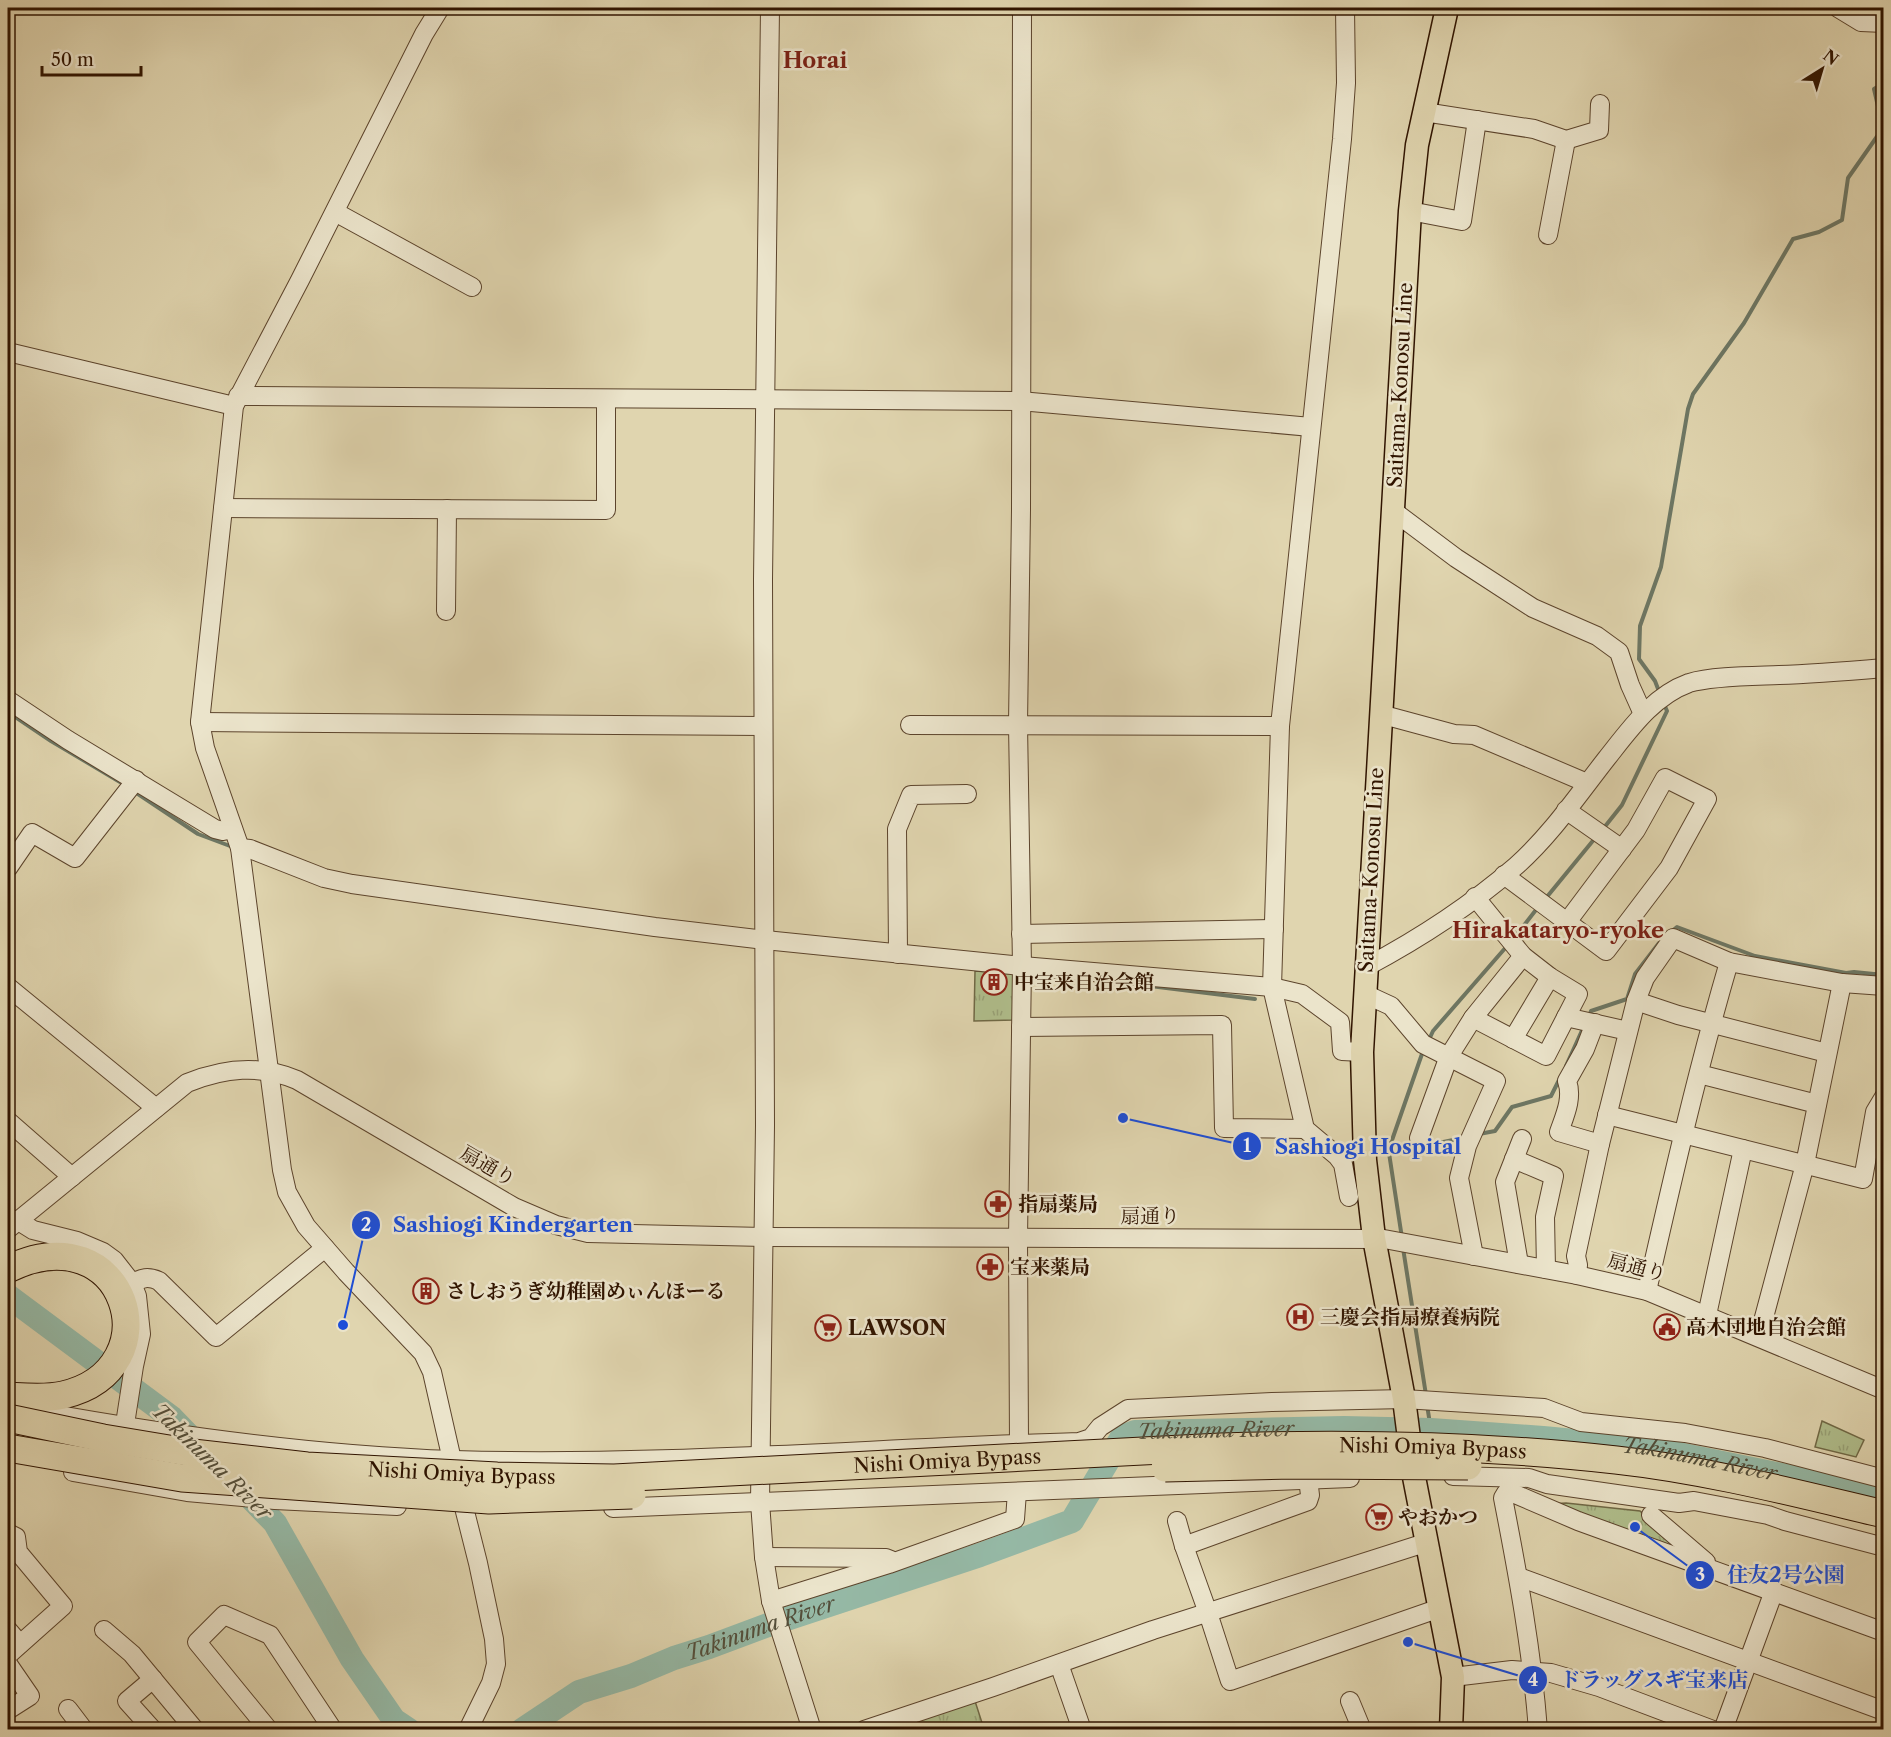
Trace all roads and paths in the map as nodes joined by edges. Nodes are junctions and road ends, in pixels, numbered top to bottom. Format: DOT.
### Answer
graph roads {
  1 [pos="440,8"];
  2 [pos="770,8"];
  3 [pos="1022,8"];
  4 [pos="1345,8"];
  5 [pos="1447,8"];
  6 [pos="1839,8"];
  7 [pos="1884,23"];
  8 [pos="1600,104"];
  9 [pos="1424,112"];
  10 [pos="1477,120"];
  11 [pos="1566,141"];
  12 [pos="1410,211"];
  13 [pos="334,212"];
  14 [pos="1548,236"];
  15 [pos="472,287"];
  16 [pos="8,352"];
  17 [pos="606,399"];
  18 [pos="765,400"];
  19 [pos="236,401"];
  20 [pos="1020,401"];
  21 [pos="1311,427"];
  22 [pos="223,508"];
  23 [pos="447,509"];
  24 [pos="1392,510"];
  25 [pos="446,611"];
  26 [pos="1884,668"];
  27 [pos="8,700"];
  28 [pos="1380,714"];
  29 [pos="1643,714"];
  30 [pos="200,722"];
  31 [pos="1018,724"];
  32 [pos="910,725"];
  33 [pos="763,726"];
  34 [pos="1280,726"];
  35 [pos="136,780"];
  36 [pos="1587,783"];
  37 [pos="967,794"];
  38 [pos="1566,810"];
  39 [pos="233,829"];
  40 [pos="240,848"];
  41 [pos="1622,849"];
  42 [pos="8,868"];
  43 [pos="1504,875"];
  44 [pos="1475,897"];
  45 [pos="1567,922"];
  46 [pos="1274,929"];
  47 [pos="1021,934"];
  48 [pos="765,940"];
  49 [pos="898,954"];
  50 [pos="1523,956"];
  51 [pos="1730,962"];
  52 [pos="1022,966"];
  53 [pos="1366,967"];
  54 [pos="1550,976"];
  55 [pos="1842,983"];
  56 [pos="1884,986"];
  57 [pos="8,987"];
  58 [pos="1272,987"];
  59 [pos="1365,994"];
  60 [pos="1636,1001"];
  61 [pos="1566,1017"];
  62 [pos="1473,1018"];
  63 [pos="1595,1023"];
  64 [pos="1711,1024"];
  65 [pos="1021,1027"];
  66 [pos="1628,1031"];
  67 [pos="1513,1039"];
  68 [pos="1362,1052"];
  69 [pos="1827,1053"];
  70 [pos="1449,1056"];
  71 [pos="270,1071"];
  72 [pos="1699,1074"];
  73 [pos="1884,1097"];
  74 [pos="1817,1104"];
  75 [pos="156,1108"];
  76 [pos="1607,1115"];
  77 [pos="8,1121"];
  78 [pos="1305,1129"];
  79 [pos="1683,1134"];
  80 [pos="1419,1138"];
  81 [pos="1522,1139"];
  82 [pos="1600,1144"];
  83 [pos="1743,1149"];
  84 [pos="1514,1159"];
  85 [pos="1805,1164"];
  86 [pos="72,1177"];
  87 [pos="1349,1197"];
  88 [pos="12,1225"];
  89 [pos="765,1237"];
  90 [pos="1018,1238"];
  91 [pos="1374,1238"];
  92 [pos="325,1248"];
  93 [pos="1474,1256"];
  94 [pos="1519,1264"];
  95 [pos="8,1269"];
  96 [pos="1546,1269"];
  97 [pos="1577,1275"];
  98 [pos="132,1283"];
  99 [pos="1647,1291"];
  100 [pos="1707,1315"];
  101 [pos="1759,1336"];
  102 [pos="1884,1390"];
  103 [pos="8,1398"];
  104 [pos="1405,1403"];
  105 [pos="8,1418"];
  106 [pos="125,1419"];
  107 [pos="1019,1444"];
  108 [pos="8,1448"];
  109 [pos="761,1455"];
  110 [pos="8,1460"];
  111 [pos="452,1460"];
  112 [pos="1414,1477"];
  113 [pos="1308,1479"];
  114 [pos="1884,1479"];
  115 [pos="120,1481"];
  116 [pos="1017,1491"];
  117 [pos="760,1502"];
  118 [pos="465,1510"];
  119 [pos="1884,1514"];
  120 [pos="1651,1515"];
  121 [pos="1178,1521"];
  122 [pos="1884,1530"];
  123 [pos="8,1533"];
  124 [pos="1428,1542"];
  125 [pos="1184,1546"];
  126 [pos="1884,1547"];
  127 [pos="764,1557"];
  128 [pos="895,1562"];
  129 [pos="1714,1569"];
  130 [pos="1519,1577"];
  131 [pos="1774,1591"];
  132 [pos="772,1605"];
  133 [pos="1440,1608"];
  134 [pos="1209,1613"];
  135 [pos="8,1630"];
  136 [pos="104,1630"];
  137 [pos="1884,1632"];
  138 [pos="14,1650"];
  139 [pos="1748,1661"];
  140 [pos="8,1664"];
  141 [pos="1059,1664"];
  142 [pos="1533,1671"];
  143 [pos="1454,1677"];
  144 [pos="153,1680"];
  145 [pos="1350,1701"];
  146 [pos="68,1709"];
  147 [pos="8,1710"];
  148 [pos="1884,1711"];
  149 [pos="1449,1725"];
  150 [pos="469,1726"];
  151 [pos="268,1729"];
  152 [pos="84,1730"];
  153 [pos="153,1730"];
  154 [pos="195,1730"];
  155 [pos="333,1730"];
  156 [pos="812,1730"];
  157 [pos="864,1730"];
  158 [pos="1082,1730"];
  159 [pos="1362,1730"];
  160 [pos="1538,1730"];
  161 [pos="1713,1730"];
  162 [pos="1723,1730"];
  1 -- 13 [label="street"];
  2 -- 18 [label="street"];
  3 -- 20 [label="street"];
  4 -- 21 [label="street"];
  5 -- 9 [label="main road, Saitama-Konosu Line"];
  6 -- 7 [label="street"];
  8 -- 11 [label="street"];
  9 -- 10 [label="street"];
  9 -- 12 [label="main road, Saitama-Konosu Line"];
  10 -- 11 [label="street"];
  10 -- 12 [label="street"];
  11 -- 14 [label="street"];
  12 -- 24 [label="main road, Saitama-Konosu Line"];
  13 -- 15 [label="street"];
  13 -- 19 [label="street"];
  16 -- 19 [label="street"];
  17 -- 18 [label="street"];
  17 -- 19 [label="street"];
  17 -- 23 [label="street"];
  18 -- 20 [label="street"];
  18 -- 33 [label="street"];
  19 -- 22 [label="street"];
  20 -- 21 [label="street"];
  20 -- 31 [label="street"];
  21 -- 34 [label="street"];
  22 -- 23 [label="street"];
  22 -- 30 [label="street"];
  23 -- 25 [label="street"];
  24 -- 28 [label="main road, Saitama-Konosu Line"];
  24 -- 29 [label="street"];
  26 -- 29 [label="street"];
  27 -- 35 [label="street"];
  28 -- 36 [label="street"];
  28 -- 53 [label="main road, Saitama-Konosu Line"];
  29 -- 36 [label="street"];
  30 -- 33 [label="street"];
  30 -- 39 [label="street"];
  31 -- 32 [label="street"];
  31 -- 34 [label="street"];
  31 -- 47 [label="street"];
  33 -- 48 [label="street"];
  34 -- 46 [label="street"];
  35 -- 39 [label="street"];
  35 -- 42 [label="street"];
  36 -- 38 [label="street"];
  37 -- 49 [label="street"];
  38 -- 41 [label="street"];
  38 -- 43 [label="street"];
  39 -- 40 [label="street"];
  40 -- 48 [label="street"];
  40 -- 71 [label="street"];
  41 -- 45 [label="street"];
  41 -- 45 [label="street"];
  43 -- 44 [label="street"];
  43 -- 45 [label="street"];
  44 -- 50 [label="street"];
  44 -- 53 [label="street"];
  46 -- 47 [label="street"];
  46 -- 58 [label="street"];
  47 -- 52 [label="street"];
  48 -- 49 [label="street"];
  48 -- 89 [label="street"];
  49 -- 52 [label="street"];
  50 -- 54 [label="street"];
  50 -- 62 [label="street"];
  51 -- 55 [label="street"];
  51 -- 60 [label="street"];
  51 -- 64 [label="street"];
  52 -- 58 [label="street"];
  52 -- 65 [label="street"];
  53 -- 59 [label="main road, Saitama-Konosu Line"];
  54 -- 61 [label="street"];
  54 -- 67 [label="street"];
  55 -- 56 [label="street"];
  55 -- 69 [label="street"];
  57 -- 75 [label="street"];
  58 -- 68 [label="street"];
  58 -- 78 [label="street"];
  59 -- 68 [label="main road, Saitama-Konosu Line"];
  59 -- 70 [label="street"];
  60 -- 64 [label="street"];
  60 -- 66 [label="street"];
  61 -- 63 [label="street"];
  61 -- 67 [label="street"];
  62 -- 67 [label="street"];
  62 -- 70 [label="street"];
  63 -- 66 [label="street"];
  63 -- 82 [label="street"];
  64 -- 69 [label="street"];
  64 -- 72 [label="street"];
  65 -- 78 [label="street"];
  65 -- 90 [label="street"];
  66 -- 76 [label="street"];
  68 -- 91 [label="main road, Saitama-Konosu Line"];
  69 -- 74 [label="street"];
  70 -- 80 [label="street"];
  70 -- 93 [label="street"];
  71 -- 75 [label="street, 扇通り"];
  71 -- 89 [label="street, 扇通り"];
  71 -- 92 [label="street"];
  72 -- 74 [label="street"];
  72 -- 79 [label="street"];
  73 -- 85 [label="street"];
  74 -- 85 [label="street"];
  75 -- 86 [label="street, 扇通り"];
  76 -- 79 [label="street"];
  76 -- 82 [label="street"];
  77 -- 86 [label="street"];
  78 -- 87 [label="street"];
  79 -- 83 [label="street"];
  79 -- 99 [label="street"];
  81 -- 84 [label="street"];
  82 -- 97 [label="street"];
  83 -- 85 [label="street"];
  83 -- 100 [label="street"];
  84 -- 94 [label="street"];
  84 -- 96 [label="street"];
  85 -- 101 [label="street"];
  86 -- 88 [label="street, 扇通り"];
  88 -- 98 [label="street"];
  89 -- 90 [label="street, 扇通り"];
  89 -- 109 [label="street"];
  90 -- 91 [label="street, 扇通り"];
  90 -- 107 [label="street"];
  91 -- 93 [label="street, 扇通り"];
  91 -- 104 [label="main road, Saitama-Konosu Line"];
  92 -- 98 [label="street"];
  92 -- 111 [label="street"];
  93 -- 94 [label="street, 扇通り"];
  94 -- 96 [label="street, 扇通り"];
  95 -- 103 [label="highway"];
  96 -- 97 [label="street, 扇通り"];
  97 -- 99 [label="street, 扇通り"];
  98 -- 106 [label="street"];
  99 -- 100 [label="street, 扇通り"];
  100 -- 101 [label="street, 扇通り"];
  101 -- 102 [label="street, 扇通り"];
  103 -- 106 [label="street"];
  104 -- 107 [label="street"];
  104 -- 112 [label="main road, Saitama-Konosu Line"];
  104 -- 114 [label="street"];
  105 -- 119 [label="highway, Nishi Omiya Bypass, bridge"];
  106 -- 111 [label="street"];
  106 -- 115 [label="street"];
  107 -- 109 [label="street"];
  108 -- 122 [label="highway, Nishi Omiya Bypass, bridge"];
  109 -- 111 [label="street"];
  109 -- 117 [label="street"];
  110 -- 115 [label="street"];
  111 -- 118 [label="street"];
  112 -- 113 [label="street"];
  112 -- 124 [label="main road, Saitama-Konosu Line"];
  112 -- 126 [label="street"];
  113 -- 116 [label="street"];
  113 -- 125 [label="street"];
  115 -- 118 [label="street"];
  116 -- 117 [label="street"];
  116 -- 128 [label="street"];
  117 -- 118 [label="street"];
  117 -- 127 [label="street"];
  118 -- 150 [label="street"];
  120 -- 129 [label="street"];
  121 -- 125 [label="street"];
  123 -- 138 [label="street"];
  124 -- 133 [label="main road, Saitama-Konosu Line"];
  124 -- 134 [label="street"];
  125 -- 134 [label="street"];
  127 -- 128 [label="street"];
  127 -- 132 [label="street"];
  128 -- 132 [label="street"];
  129 -- 130 [label="street"];
  129 -- 131 [label="street"];
  130 -- 139 [label="street"];
  130 -- 142 [label="street"];
  131 -- 137 [label="street"];
  131 -- 139 [label="street"];
  132 -- 156 [label="street"];
  133 -- 134 [label="street"];
  133 -- 143 [label="main road, Saitama-Konosu Line"];
  134 -- 141 [label="street"];
  135 -- 138 [label="street"];
  136 -- 144 [label="street"];
  139 -- 148 [label="street"];
  139 -- 162 [label="street"];
  140 -- 147 [label="street"];
  141 -- 157 [label="street"];
  141 -- 158 [label="street"];
  142 -- 143 [label="street"];
  142 -- 160 [label="street"];
  142 -- 161 [label="street"];
  143 -- 149 [label="main road, Saitama-Konosu Line"];
  144 -- 153 [label="street"];
  144 -- 154 [label="street"];
  145 -- 159 [label="street"];
  146 -- 152 [label="street"];
  151 -- 155 [label="street"];
}
